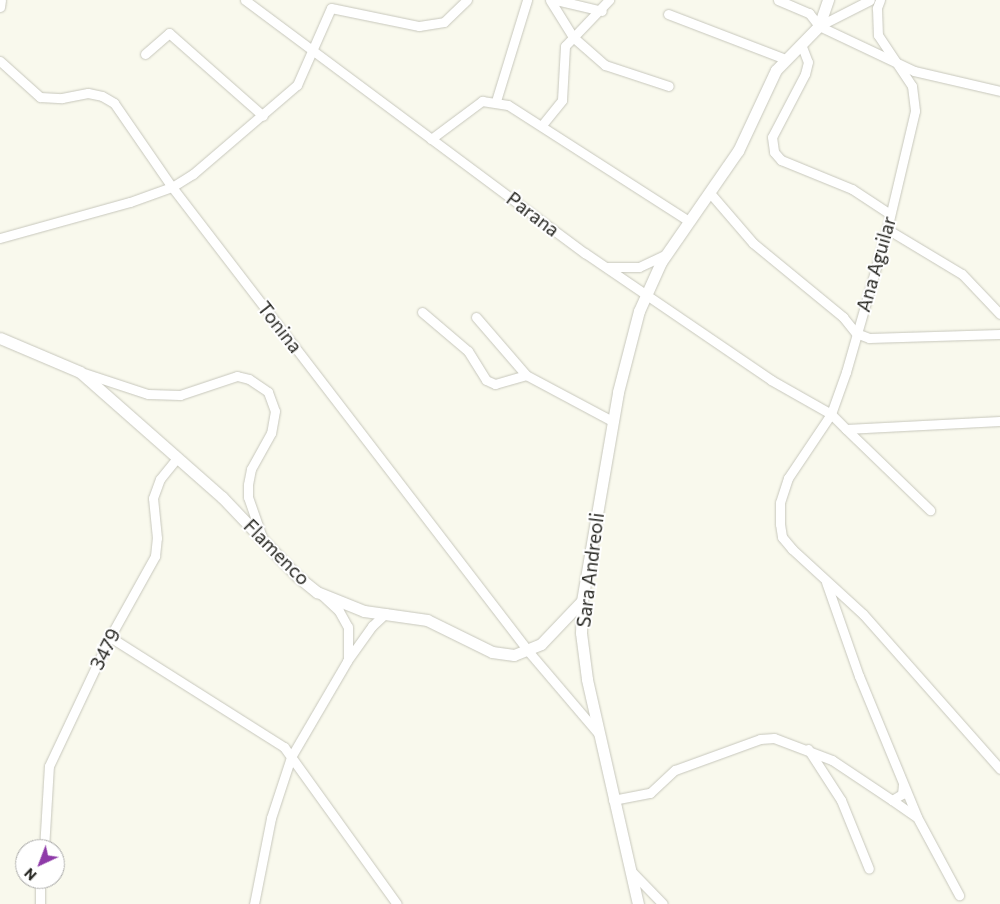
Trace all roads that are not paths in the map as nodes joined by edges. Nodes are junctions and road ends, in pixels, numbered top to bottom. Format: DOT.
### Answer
graph roads {
  1 [pos="1,0"];
  2 [pos="245,0"];
  3 [pos="467,0"];
  4 [pos="527,0"];
  5 [pos="550,0"];
  6 [pos="556,0"];
  7 [pos="609,0"];
  8 [pos="778,0"];
  9 [pos="828,0"];
  10 [pos="870,0"];
  11 [pos="880,0"];
  12 [pos="0,7"];
  13 [pos="602,11"];
  14 [pos="668,14"];
  15 [pos="819,26"];
  16 [pos="573,37"];
  17 [pos="801,44"];
  18 [pos="314,50"];
  19 [pos="145,54"];
  20 [pos="785,59"];
  21 [pos="893,60"];
  22 [pos="0,61"];
  23 [pos="669,86"];
  24 [pos="1000,90"];
  25 [pos="496,101"];
  26 [pos="263,116"];
  27 [pos="542,125"];
  28 [pos="432,139"];
  29 [pos="172,187"];
  30 [pos="710,193"];
  31 [pos="890,214"];
  32 [pos="687,220"];
  33 [pos="887,229"];
  34 [pos="2,234"];
  35 [pos="667,254"];
  36 [pos="604,266"];
  37 [pos="646,295"];
  38 [pos="422,312"];
  39 [pos="1000,314"];
  40 [pos="476,317"];
  41 [pos="856,333"];
  42 [pos="1000,334"];
  43 [pos="0,338"];
  44 [pos="80,372"];
  45 [pos="526,375"];
  46 [pos="831,414"];
  47 [pos="612,421"];
  48 [pos="1000,421"];
  49 [pos="846,429"];
  50 [pos="178,457"];
  51 [pos="930,510"];
  52 [pos="263,540"];
  53 [pos="824,579"];
  54 [pos="317,592"];
  55 [pos="582,601"];
  56 [pos="386,613"];
  57 [pos="110,637"];
  58 [pos="529,652"];
  59 [pos="347,661"];
  60 [pos="602,737"];
  61 [pos="808,749"];
  62 [pos="291,757"];
  63 [pos="1000,769"];
  64 [pos="903,784"];
  65 [pos="613,800"];
  66 [pos="892,800"];
  67 [pos="917,818"];
  68 [pos="45,839"];
  69 [pos="628,868"];
  70 [pos="870,869"];
  71 [pos="37,889"];
  72 [pos="40,889"];
  73 [pos="960,895"];
  74 [pos="33,904"];
  75 [pos="40,904"];
  76 [pos="254,904"];
  77 [pos="398,904"];
  78 [pos="638,904"];
  79 [pos="662,904"];
  1 -- 12 [label="street"];
  2 -- 18 [label="street, Parana"];
  3 -- 18 [label="street"];
  4 -- 25 [label="street"];
  5 -- 16 [label="street"];
  6 -- 13 [label="street"];
  7 -- 13 [label="street"];
  8 -- 15 [label="street"];
  9 -- 15 [label="street"];
  10 -- 15 [label="street"];
  11 -- 21 [label="street, Ana Aguilar"];
  13 -- 16 [label="street"];
  14 -- 20 [label="street"];
  15 -- 17 [label="street, Sara Andreoli"];
  15 -- 21 [label="street"];
  16 -- 23 [label="street"];
  16 -- 27 [label="street"];
  17 -- 20 [label="street, Sara Andreoli"];
  17 -- 31 [label="street"];
  18 -- 26 [label="street"];
  18 -- 28 [label="street, Parana"];
  19 -- 26 [label="street"];
  20 -- 30 [label="street, Sara Andreoli"];
  21 -- 24 [label="street"];
  21 -- 31 [label="street, Ana Aguilar"];
  22 -- 29 [label="street, Tonina"];
  25 -- 27 [label="street"];
  25 -- 28 [label="street"];
  26 -- 29 [label="street"];
  27 -- 32 [label="street"];
  28 -- 36 [label="street, Parana"];
  29 -- 34 [label="street"];
  29 -- 58 [label="street, Tonina"];
  30 -- 32 [label="street, Sara Andreoli"];
  30 -- 41 [label="street"];
  31 -- 33 [label="street, Ana Aguilar"];
  32 -- 35 [label="street, Sara Andreoli"];
  33 -- 39 [label="street"];
  33 -- 41 [label="street, Ana Aguilar"];
  35 -- 36 [label="street"];
  35 -- 37 [label="street, Sara Andreoli"];
  36 -- 37 [label="street, Parana"];
  37 -- 46 [label="street, Parana"];
  37 -- 47 [label="street, Sara Andreoli"];
  38 -- 45 [label="street"];
  40 -- 45 [label="street"];
  41 -- 42 [label="street"];
  41 -- 46 [label="street, Ana Aguilar"];
  43 -- 44 [label="street, Flamenco"];
  44 -- 50 [label="street, Flamenco"];
  44 -- 52 [label="street"];
  45 -- 47 [label="street"];
  46 -- 49 [label="street, Parana"];
  46 -- 53 [label="street, Ana Aguilar"];
  47 -- 55 [label="street, Sara Andreoli"];
  48 -- 49 [label="street"];
  49 -- 51 [label="street, Parana"];
  50 -- 52 [label="street, Flamenco"];
  50 -- 57 [label="street, 3479"];
  52 -- 54 [label="street, Flamenco"];
  53 -- 63 [label="street"];
  53 -- 64 [label="street"];
  54 -- 56 [label="street, Flamenco"];
  54 -- 59 [label="street"];
  55 -- 58 [label="street"];
  55 -- 60 [label="street, Sara Andreoli"];
  56 -- 58 [label="street, Flamenco"];
  56 -- 59 [label="street"];
  57 -- 62 [label="street"];
  57 -- 68 [label="street, 3479"];
  58 -- 60 [label="street, Tonina"];
  59 -- 62 [label="street"];
  60 -- 65 [label="street, Sara Andreoli"];
  61 -- 65 [label="street"];
  61 -- 66 [label="street"];
  61 -- 70 [label="street"];
  62 -- 76 [label="street"];
  62 -- 77 [label="street"];
  64 -- 66 [label="street"];
  64 -- 67 [label="street"];
  65 -- 69 [label="street, Sara Andreoli"];
  66 -- 67 [label="street"];
  67 -- 73 [label="street"];
  69 -- 78 [label="street, Sara Andreoli"];
  69 -- 79 [label="street"];
  71 -- 74 [label="street"];
  72 -- 75 [label="street"];
}
